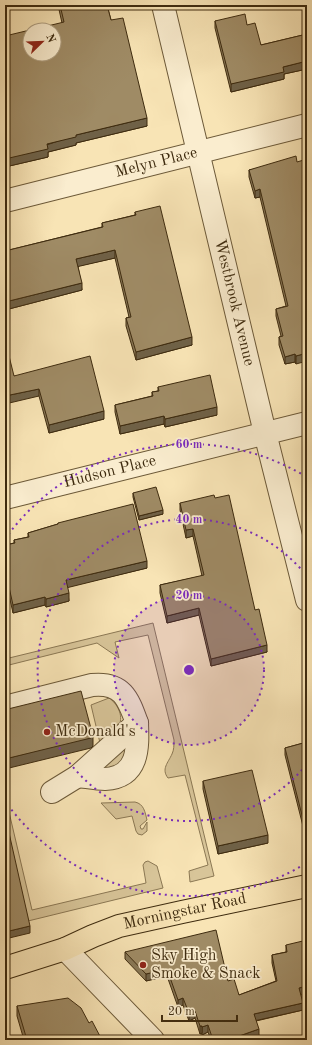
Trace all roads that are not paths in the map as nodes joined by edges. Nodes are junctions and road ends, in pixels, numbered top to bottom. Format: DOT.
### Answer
graph roads {
  1 [pos="163,5"];
  2 [pos="307,125"];
  3 [pos="197,152"];
  4 [pos="5,201"];
  5 [pos="307,423"];
  6 [pos="265,433"];
  7 [pos="5,498"];
  8 [pos="307,600"];
  9 [pos="5,707"];
  10 [pos="137,723"];
  11 [pos="78,776"];
  12 [pos="52,792"];
  13 [pos="307,886"];
  14 [pos="65,949"];
  15 [pos="5,968"];
  16 [pos="152,1040"];
  1 -- 3 [label="street, Westbrook Avenue"];
  2 -- 3 [label="street, Melyn Place"];
  3 -- 4 [label="street, Melyn Place"];
  3 -- 6 [label="street, Westbrook Avenue"];
  5 -- 6 [label="street, Hudson Place"];
  6 -- 7 [label="street, Hudson Place"];
  6 -- 8 [label="street, Westbrook Avenue"];
  9 -- 10 [label="street"];
  10 -- 11 [label="street"];
  10 -- 11 [label="street"];
  11 -- 12 [label="street"];
  13 -- 14 [label="main road, Morningstar Road"];
  14 -- 15 [label="main road, Morningstar Road"];
  14 -- 16 [label="street"];
}
